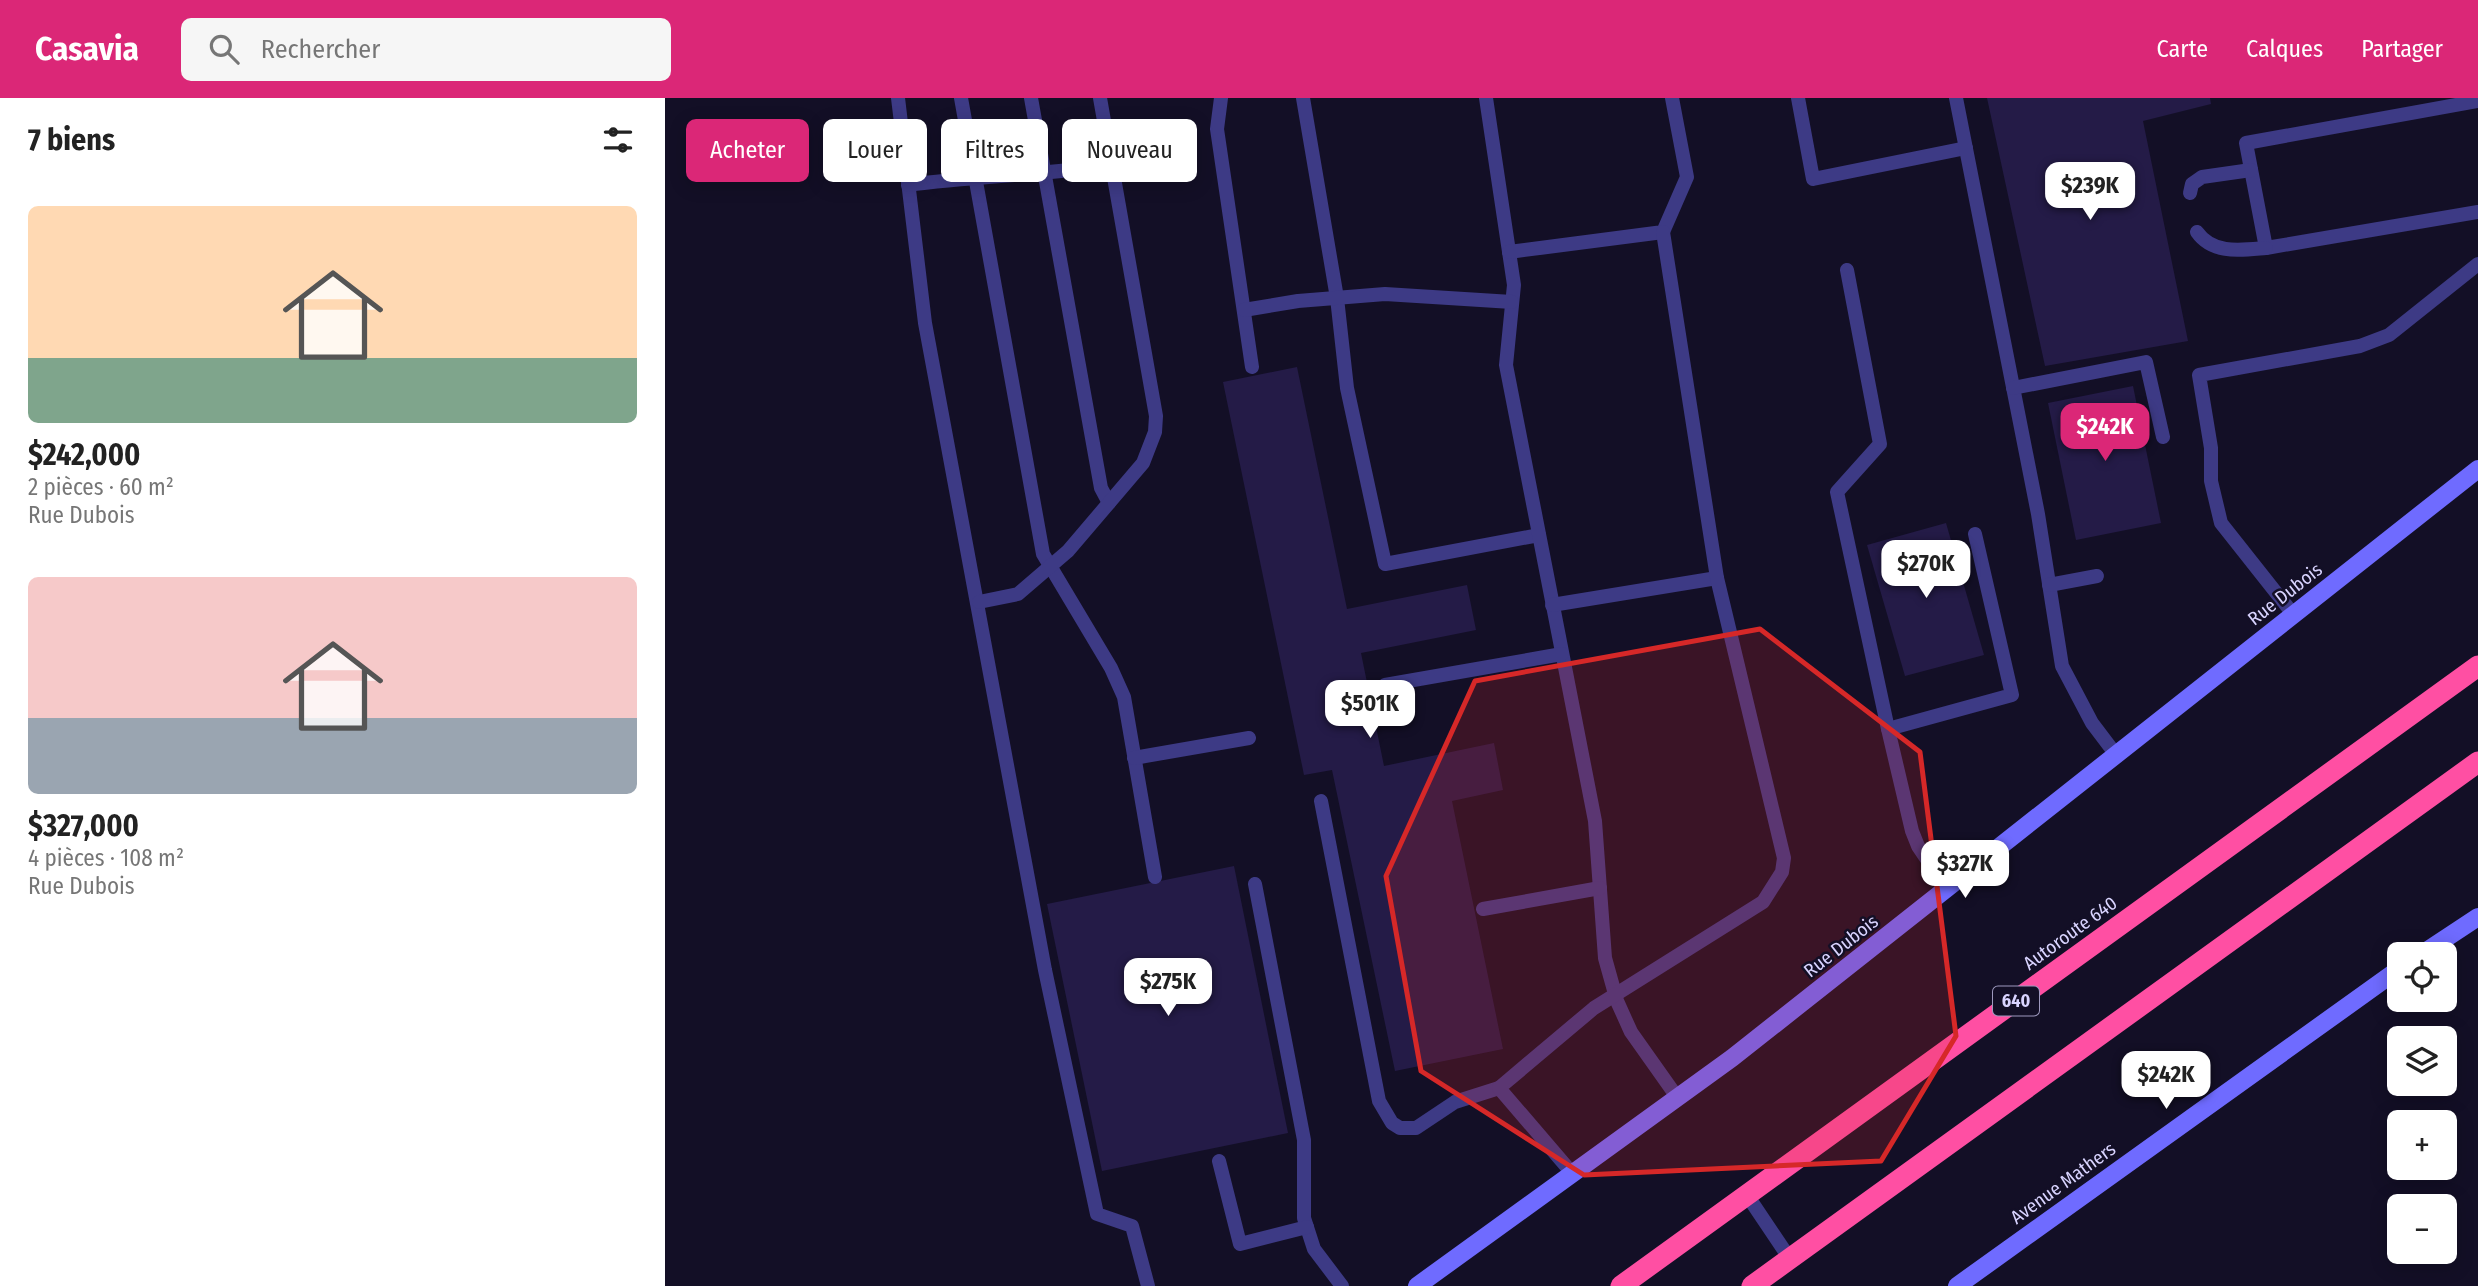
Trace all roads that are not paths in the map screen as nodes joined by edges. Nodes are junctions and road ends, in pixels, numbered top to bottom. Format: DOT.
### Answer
graph roads {
  1 [pos="898,98"];
  2 [pos="961,98"];
  3 [pos="1031,98"];
  4 [pos="1100,98"];
  5 [pos="1221,98"];
  6 [pos="1303,98"];
  7 [pos="1486,98"];
  8 [pos="1672,98"];
  9 [pos="1798,98"];
  10 [pos="1956,98"];
  11 [pos="2478,101"];
  12 [pos="964,119"];
  13 [pos="1035,119"];
  14 [pos="1104,119"];
  15 [pos="1966,148"];
  16 [pos="2251,170"];
  17 [pos="941,180"];
  18 [pos="975,182"];
  19 [pos="1045,182"];
  20 [pos="1115,182"];
  21 [pos="908,185"];
  22 [pos="2190,193"];
  23 [pos="2478,212"];
  24 [pos="1663,232"];
  25 [pos="2197,232"];
  26 [pos="2266,248"];
  27 [pos="1509,252"];
  28 [pos="2478,264"];
  29 [pos="1847,270"];
  30 [pos="1337,298"];
  31 [pos="1512,302"];
  32 [pos="1244,310"];
  33 [pos="1252,367"];
  34 [pos="2013,388"];
  35 [pos="2164,437"];
  36 [pos="2478,468"];
  37 [pos="1109,503"];
  38 [pos="1975,534"];
  39 [pos="1539,535"];
  40 [pos="1049,569"];
  41 [pos="2097,576"];
  42 [pos="1717,578"];
  43 [pos="2049,585"];
  44 [pos="979,602"];
  45 [pos="1552,605"];
  46 [pos="2293,614"];
  47 [pos="1562,654"];
  48 [pos="2478,666"];
  49 [pos="1385,685"];
  50 [pos="1888,729"];
  51 [pos="1249,738"];
  52 [pos="2117,756"];
  53 [pos="1134,758"];
  54 [pos="2478,762"];
  55 [pos="1321,801"];
  56 [pos="1155,877"];
  57 [pos="1255,884"];
  58 [pos="1600,888"];
  59 [pos="1947,890"];
  60 [pos="1483,909"];
  61 [pos="2478,917"];
  62 [pos="2440,942"];
  63 [pos="2387,978"];
  64 [pos="1615,994"];
  65 [pos="1499,1088"];
  66 [pos="1677,1097"];
  67 [pos="1219,1161"];
  68 [pos="1572,1173"];
  69 [pos="1747,1195"];
  70 [pos="1307,1227"];
  71 [pos="1790,1259"];
  72 [pos="1657,1260"];
  73 [pos="1148,1286"];
  74 [pos="1342,1286"];
  75 [pos="1417,1286"];
  76 [pos="1621,1286"];
  77 [pos="1632,1286"];
  78 [pos="1752,1286"];
  79 [pos="1957,1286"];
  1 -- 21 [label="lane"];
  2 -- 12 [label="lane"];
  3 -- 13 [label="lane"];
  4 -- 14 [label="lane"];
  5 -- 32 [label="lane"];
  6 -- 30 [label="lane"];
  7 -- 27 [label="lane"];
  8 -- 24 [label="lane"];
  9 -- 15 [label="lane"];
  10 -- 15 [label="lane"];
  11 -- 16 [label="lane"];
  15 -- 34 [label="lane"];
  16 -- 22 [label="lane"];
  16 -- 26 [label="lane"];
  17 -- 21 [label="lane"];
  18 -- 40 [label="lane"];
  19 -- 37 [label="lane"];
  20 -- 37 [label="lane"];
  21 -- 44 [label="lane"];
  23 -- 26 [label="lane"];
  24 -- 27 [label="lane"];
  24 -- 42 [label="lane"];
  25 -- 26 [label="lane"];
  27 -- 31 [label="lane"];
  28 -- 46 [label="lane"];
  29 -- 50 [label="lane"];
  30 -- 31 [label="lane"];
  30 -- 32 [label="lane"];
  30 -- 39 [label="lane"];
  31 -- 39 [label="lane"];
  32 -- 33 [label="lane"];
  34 -- 35 [label="lane"];
  34 -- 43 [label="lane"];
  36 -- 46 [label="street, Rue Dubois"];
  37 -- 40 [label="lane"];
  38 -- 50 [label="lane"];
  39 -- 45 [label="lane"];
  40 -- 44 [label="lane"];
  40 -- 53 [label="lane"];
  41 -- 43 [label="lane"];
  42 -- 45 [label="lane"];
  42 -- 64 [label="lane"];
  43 -- 52 [label="lane"];
  44 -- 73 [label="lane"];
  45 -- 47 [label="lane"];
  46 -- 52 [label="street, Rue Dubois"];
  47 -- 49 [label="lane"];
  47 -- 58 [label="lane"];
  48 -- 69 [label="highway, Autoroute 640 / 640"];
  50 -- 59 [label="lane"];
  51 -- 53 [label="lane"];
  52 -- 59 [label="street, Rue Dubois"];
  53 -- 56 [label="lane"];
  54 -- 71 [label="highway"];
  55 -- 65 [label="lane"];
  57 -- 70 [label="lane"];
  58 -- 60 [label="lane"];
  58 -- 64 [label="lane"];
  59 -- 66 [label="street, Rue Dubois"];
  61 -- 62 [label="street"];
  63 -- 79 [label="street, Avenue Mathers"];
  64 -- 65 [label="lane"];
  64 -- 66 [label="lane"];
  65 -- 68 [label="lane"];
  66 -- 68 [label="street, Rue Dubois"];
  67 -- 70 [label="lane"];
  68 -- 75 [label="street, Rue Dubois"];
  69 -- 71 [label="lane"];
  69 -- 72 [label="highway, Autoroute 640 / 640"];
  70 -- 74 [label="lane"];
  71 -- 78 [label="highway"];
  72 -- 76 [label="highway, Autoroute 640 / 640"];
  72 -- 77 [label="lane"];
}
